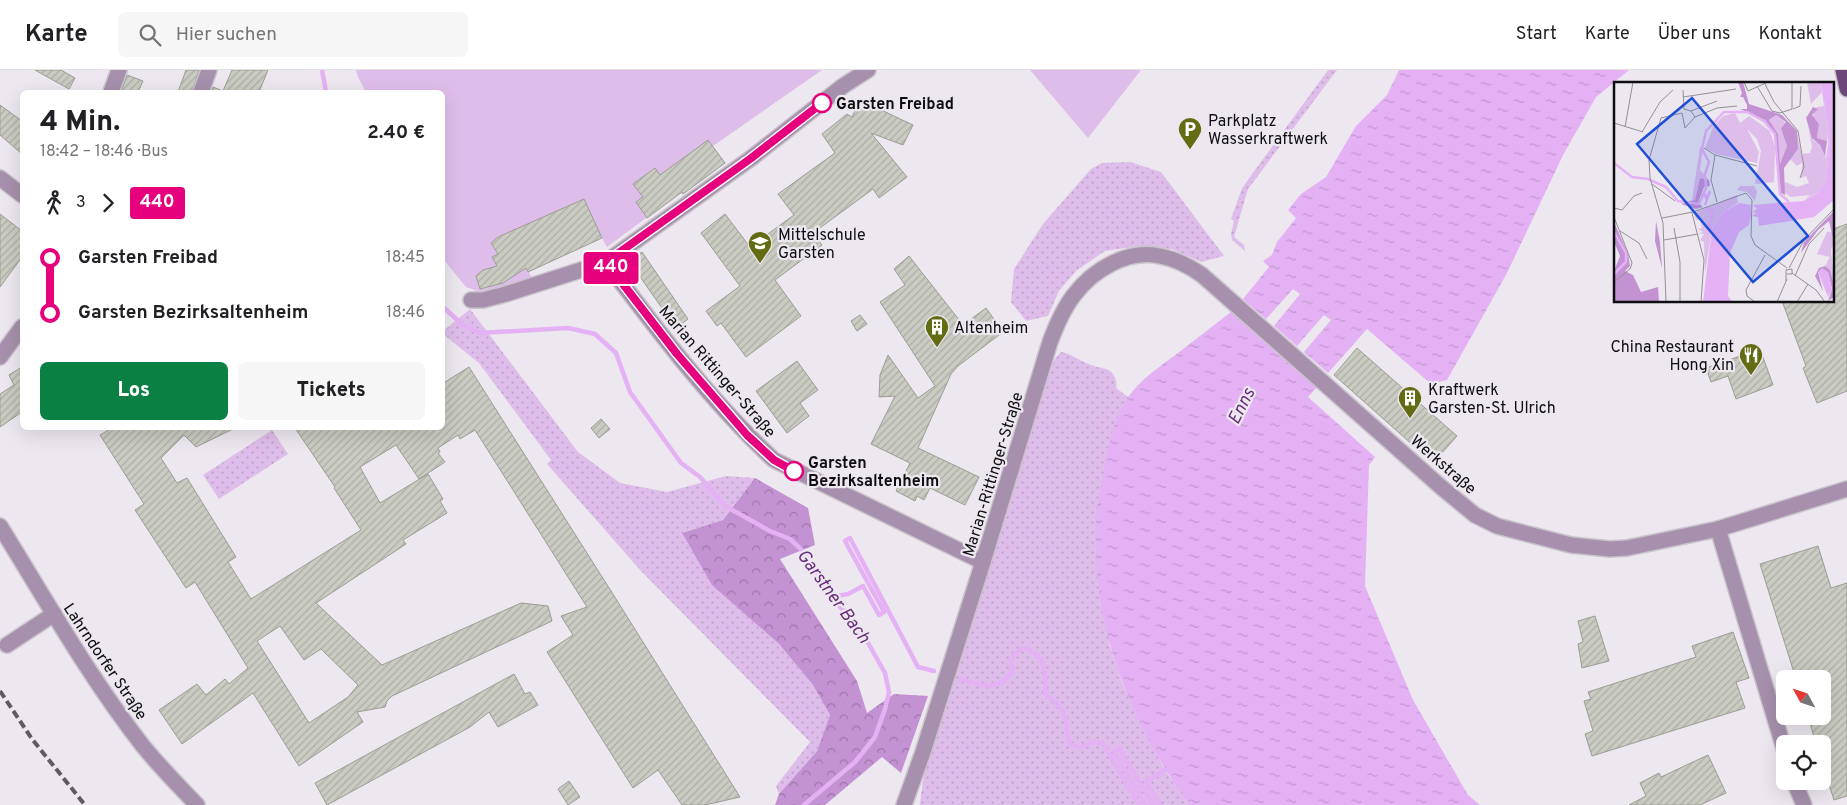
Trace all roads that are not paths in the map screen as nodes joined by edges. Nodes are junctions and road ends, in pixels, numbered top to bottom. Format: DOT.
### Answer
graph roads {
  1 [pos="119,70"];
  2 [pos="209,70"];
  3 [pos="868,70"];
  4 [pos="1843,70"];
  5 [pos="1847,89"];
  6 [pos="112,90"];
  7 [pos="202,90"];
  8 [pos="0,178"];
  9 [pos="20,193"];
  10 [pos="606,262"];
  11 [pos="1202,275"];
  12 [pos="471,300"];
  13 [pos="20,330"];
  14 [pos="0,357"];
  15 [pos="1847,489"];
  16 [pos="0,526"];
  17 [pos="1718,528"];
  18 [pos="983,562"];
  19 [pos="54,614"];
  20 [pos="7,644"];
  21 [pos="1780,735"];
  22 [pos="1798,790"];
  23 [pos="197,805"];
  24 [pos="904,805"];
  25 [pos="1804,805"];
  1 -- 6 [label="street"];
  2 -- 7 [label="street"];
  3 -- 10 [label="street"];
  4 -- 5 [label="main road"];
  8 -- 9 [label="street"];
  10 -- 12 [label="street"];
  10 -- 18 [label="street, Marian Rittinger-Straße"];
  11 -- 17 [label="street, Werkstraße"];
  11 -- 18 [label="street, Marian-Rittinger-Straße"];
  13 -- 14 [label="street"];
  15 -- 17 [label="street, Werkstraße"];
  16 -- 19 [label="street, Lahrndorfer Straße"];
  17 -- 21 [label="street"];
  18 -- 24 [label="street, Marian-Rittinger-Straße"];
  19 -- 20 [label="street"];
  19 -- 23 [label="street, Lahrndorfer Straße"];
  22 -- 25 [label="street"];
}
